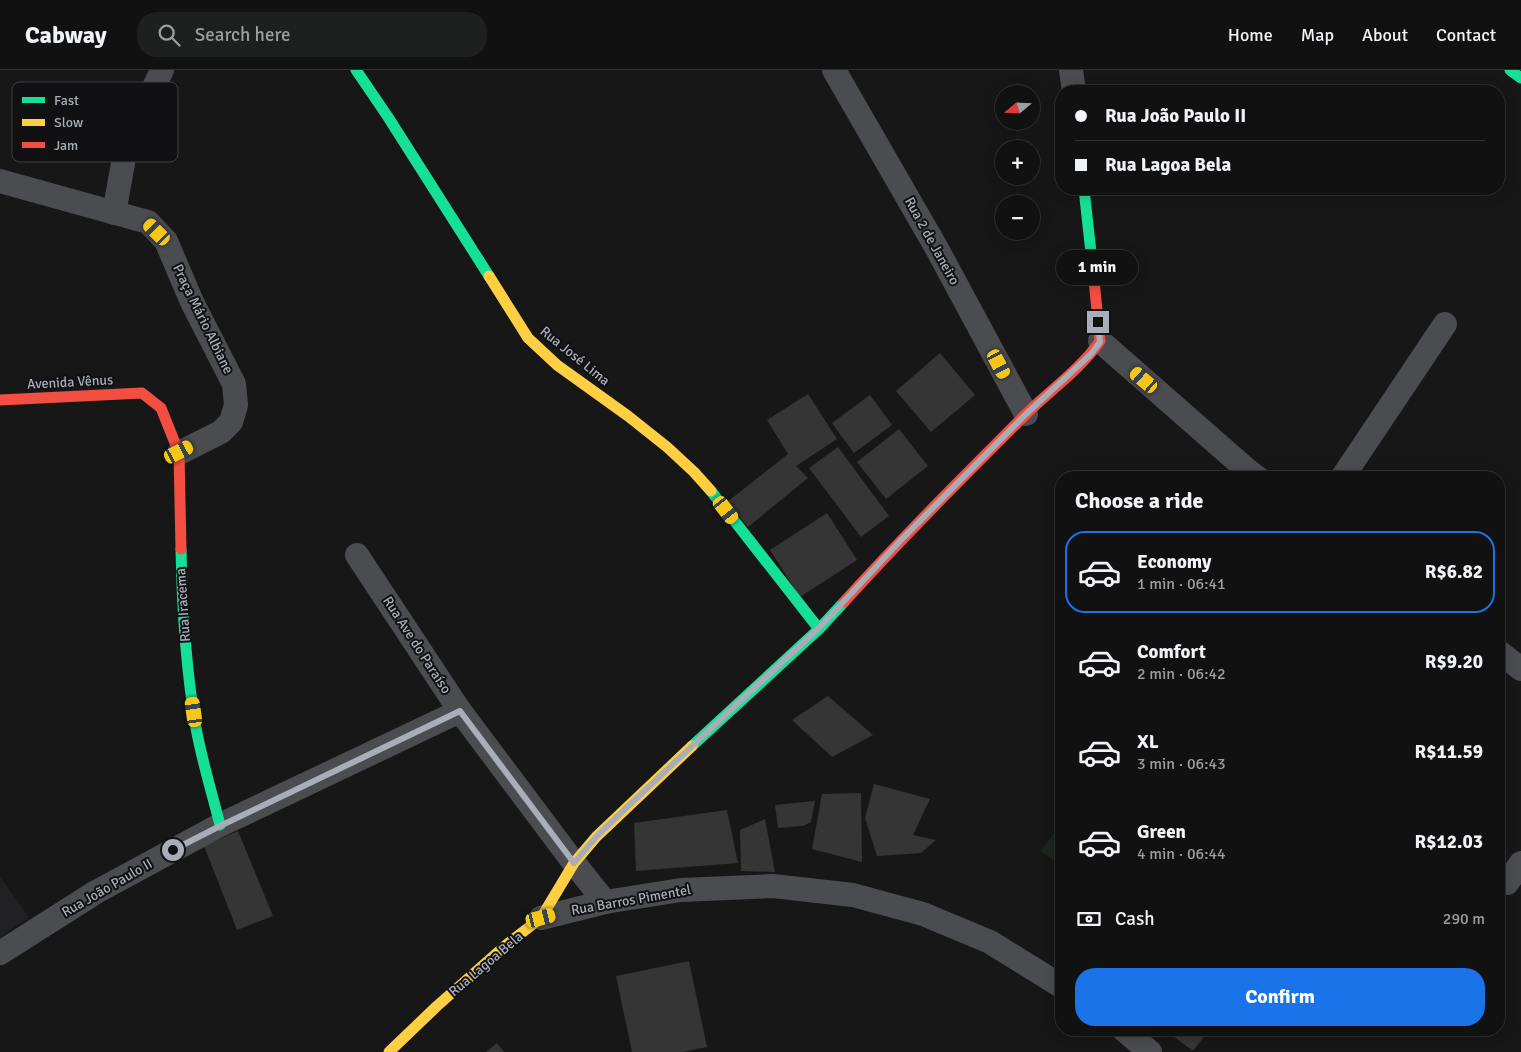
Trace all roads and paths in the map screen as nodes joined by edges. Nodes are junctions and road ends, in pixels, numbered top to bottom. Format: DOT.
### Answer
graph roads {
  1 [pos="162,70"];
  2 [pos="356,70"];
  3 [pos="834,70"];
  4 [pos="1072,70"];
  5 [pos="1510,70"];
  6 [pos="1521,78"];
  7 [pos="156,82"];
  8 [pos="1073,85"];
  9 [pos="123,162"];
  10 [pos="0,181"];
  11 [pos="1085,195"];
  12 [pos="114,213"];
  13 [pos="1445,324"];
  14 [pos="1100,342"];
  15 [pos="142,394"];
  16 [pos="0,400"];
  17 [pos="1026,414"];
  18 [pos="179,452"];
  19 [pos="1249,471"];
  20 [pos="1347,471"];
  21 [pos="357,555"];
  22 [pos="819,628"];
  23 [pos="1505,657"];
  24 [pos="1521,669"];
  25 [pos="460,711"];
  26 [pos="220,826"];
  27 [pos="574,863"];
  28 [pos="1521,863"];
  29 [pos="1507,883"];
  30 [pos="605,902"];
  31 [pos="541,918"];
  32 [pos="0,953"];
  33 [pos="1055,982"];
  34 [pos="1131,1036"];
  35 [pos="388,1052"];
  36 [pos="1150,1052"];
  1 -- 7 [label="street"];
  2 -- 22 [label="street, Rua José Lima"];
  3 -- 17 [label="street, Rua 2 de Janeiro"];
  4 -- 8 [label="street"];
  5 -- 6 [label="street"];
  9 -- 12 [label="street"];
  10 -- 12 [label="street"];
  11 -- 14 [label="street"];
  12 -- 18 [label="street, Praça Mário Albiane"];
  13 -- 20 [label="street"];
  14 -- 17 [label="street, Rua Lagoa Bela"];
  14 -- 19 [label="street"];
  15 -- 16 [label="street, Avenida Vênus"];
  15 -- 18 [label="street, Rua Iracema"];
  17 -- 22 [label="street, Rua Lagoa Bela"];
  18 -- 26 [label="street, Rua Iracema"];
  21 -- 25 [label="street, Rua Ave do Paraíso"];
  22 -- 27 [label="street, Rua Lagoa Bela"];
  23 -- 24 [label="street"];
  25 -- 26 [label="street, Rua João Paulo II"];
  25 -- 27 [label="street, Rua Ave do Paraíso"];
  26 -- 32 [label="street, Rua João Paulo II"];
  27 -- 30 [label="street, Rua Ave do Paraíso"];
  27 -- 31 [label="street, Rua Lagoa Bela"];
  28 -- 29 [label="street"];
  30 -- 31 [label="street, Rua Barros Pimentel"];
  30 -- 33 [label="street, Rua Barros Pimentel"];
  31 -- 35 [label="street, Rua Lagoa Bela"];
  34 -- 36 [label="street"];
}
